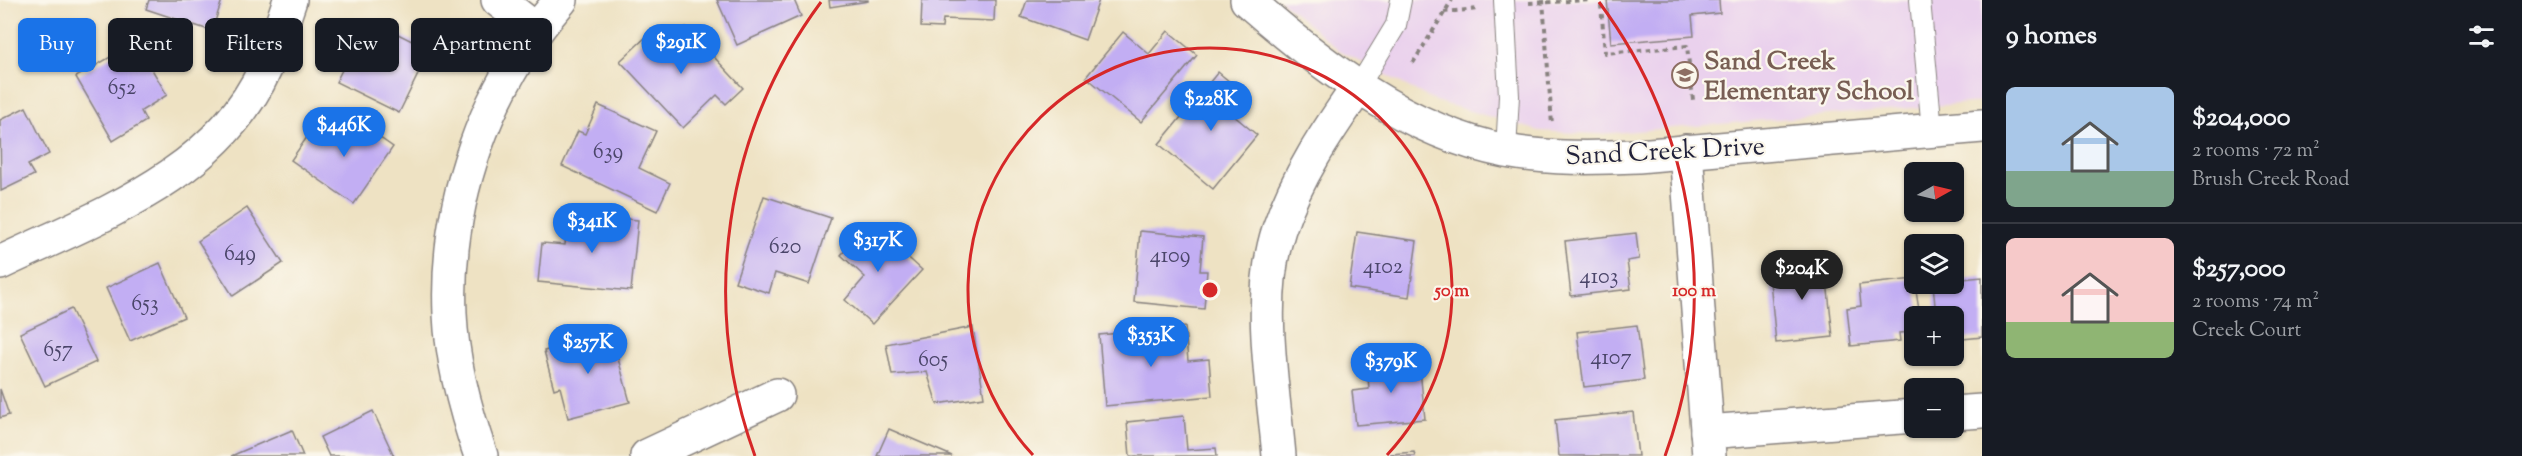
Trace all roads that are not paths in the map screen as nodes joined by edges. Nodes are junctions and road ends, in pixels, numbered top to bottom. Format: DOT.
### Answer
graph roads {
  1 [pos="290,0"];
  2 [pos="498,0"];
  3 [pos="561,0"];
  4 [pos="1247,0"];
  5 [pos="1401,0"];
  6 [pos="1504,0"];
  7 [pos="1920,0"];
  8 [pos="521,18"];
  9 [pos="545,18"];
  10 [pos="509,72"];
  11 [pos="1359,86"];
  12 [pos="1982,126"];
  13 [pos="1932,130"];
  14 [pos="1506,151"];
  15 [pos="1686,151"];
  16 [pos="0,263"];
  17 [pos="777,395"];
  18 [pos="1982,411"];
  19 [pos="1964,412"];
  20 [pos="1904,417"];
  21 [pos="1708,444"];
  22 [pos="480,456"];
  23 [pos="647,456"];
  24 [pos="1278,456"];
  1 -- 16 [label="street"];
  2 -- 8 [label="street"];
  3 -- 9 [label="street"];
  4 -- 11 [label="street, Sand Creek Drive"];
  5 -- 11 [label="lane"];
  6 -- 14 [label="lane"];
  7 -- 13 [label="lane"];
  10 -- 22 [label="street"];
  11 -- 14 [label="street, Sand Creek Drive"];
  11 -- 24 [label="street"];
  12 -- 13 [label="street, Sand Creek Drive"];
  13 -- 15 [label="street, Sand Creek Drive"];
  14 -- 15 [label="street, Sand Creek Drive"];
  15 -- 21 [label="street"];
  17 -- 23 [label="street"];
  18 -- 19 [label="street"];
  20 -- 21 [label="street"];
}
